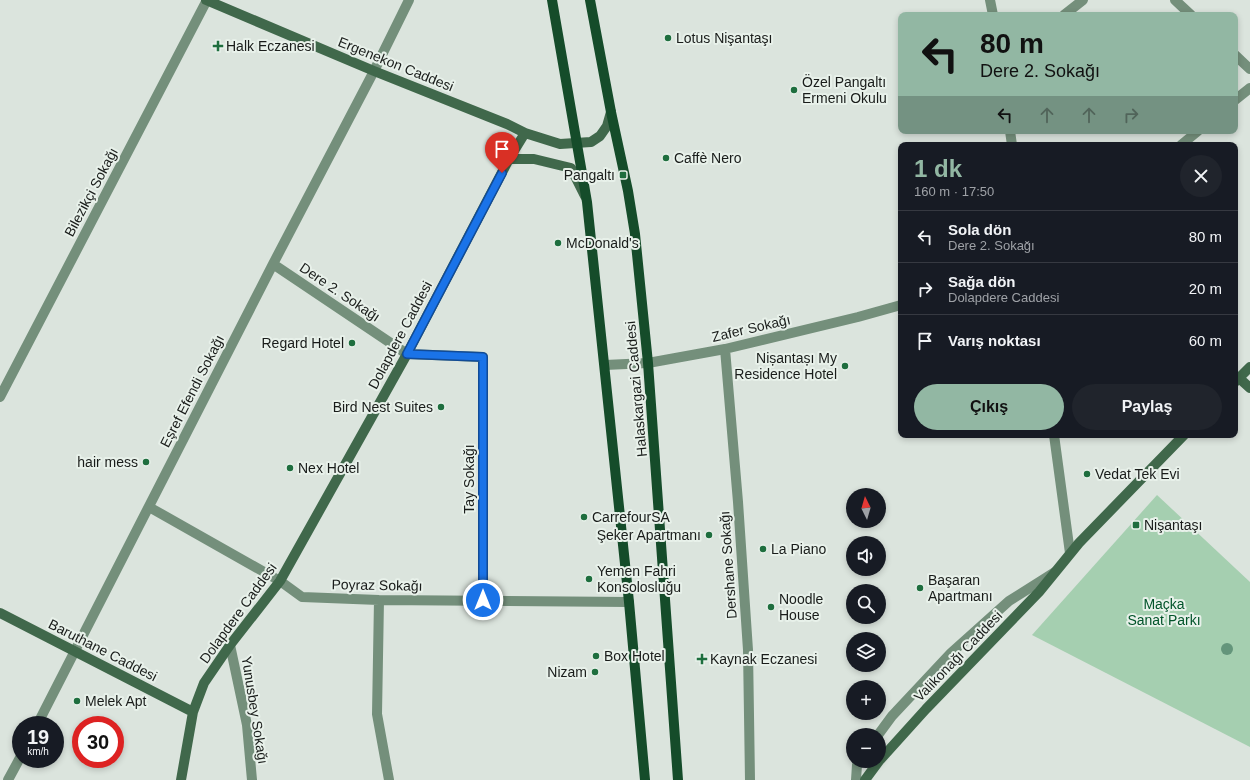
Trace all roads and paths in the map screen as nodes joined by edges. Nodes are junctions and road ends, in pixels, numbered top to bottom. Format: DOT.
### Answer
graph roads {
  1 [pos="206,0"];
  2 [pos="409,0"];
  3 [pos="552,0"];
  4 [pos="590,0"];
  5 [pos="990,0"];
  6 [pos="1083,0"];
  7 [pos="1175,0"];
  8 [pos="992,12"];
  9 [pos="1068,12"];
  10 [pos="1188,12"];
  11 [pos="1238,58"];
  12 [pos="1250,69"];
  13 [pos="374,71"];
  14 [pos="1250,88"];
  15 [pos="1238,98"];
  16 [pos="611,112"];
  17 [pos="525,133"];
  18 [pos="1194,134"];
  19 [pos="1185,142"];
  20 [pos="578,143"];
  21 [pos="510,159"];
  22 [pos="587,202"];
  23 [pos="273,264"];
  24 [pos="898,306"];
  25 [pos="724,349"];
  26 [pos="407,354"];
  27 [pos="648,363"];
  28 [pos="605,365"];
  29 [pos="1250,367"];
  30 [pos="1238,379"];
  31 [pos="1238,381"];
  32 [pos="1250,388"];
  33 [pos="0,397"];
  34 [pos="1054,438"];
  35 [pos="1181,438"];
  36 [pos="149,507"];
  37 [pos="1070,553"];
  38 [pos="1056,570"];
  39 [pos="280,581"];
  40 [pos="379,600"];
  41 [pos="483,600"];
  42 [pos="629,602"];
  43 [pos="0,613"];
  44 [pos="230,645"];
  45 [pos="75,653"];
  46 [pos="193,712"];
  47 [pos="42,716"];
  48 [pos="883,728"];
  49 [pos="886,753"];
  50 [pos="14,768"];
  51 [pos="857,768"];
  52 [pos="874,768"];
  53 [pos="8,780"];
  54 [pos="181,780"];
  55 [pos="252,780"];
  56 [pos="389,780"];
  57 [pos="645,780"];
  58 [pos="678,780"];
  59 [pos="750,780"];
  60 [pos="856,780"];
  61 [pos="865,780"];
  1 -- 13 [label="main road, Ergenekon Caddesi"];
  1 -- 33 [label="street, Bilezikçi Sokağı"];
  2 -- 13 [label="street, Eşref Efendi Sokağı"];
  3 -- 20 [label="main road, Halaskargazi Caddesi"];
  4 -- 16 [label="main road, Halaskargazi Caddesi"];
  5 -- 8 [label="street"];
  6 -- 9 [label="street"];
  7 -- 10 [label="street"];
  11 -- 12 [label="street"];
  13 -- 17 [label="main road, Ergenekon Caddesi"];
  13 -- 23 [label="street, Eşref Efendi Sokağı"];
  14 -- 15 [label="street"];
  16 -- 20 [label="main road, Ergenekon Caddesi"];
  16 -- 27 [label="main road, Halaskargazi Caddesi"];
  17 -- 20 [label="main road, Ergenekon Caddesi"];
  17 -- 21 [label="main road, Dolapdere Caddesi"];
  18 -- 19 [label="street"];
  20 -- 22 [label="main road, Halaskargazi Caddesi"];
  21 -- 22 [label="main road"];
  21 -- 26 [label="main road, Dolapdere Caddesi"];
  22 -- 28 [label="main road, Halaskargazi Caddesi"];
  23 -- 26 [label="street, Dere 2. Sokağı"];
  23 -- 36 [label="street, Eşref Efendi Sokağı"];
  24 -- 25 [label="street, Zafer Sokağı"];
  25 -- 27 [label="street, Zafer Sokağı"];
  25 -- 59 [label="street, Dershane Sokağı"];
  26 -- 39 [label="main road, Dolapdere Caddesi"];
  26 -- 41 [label="street, Tay Sokağı"];
  27 -- 28 [label="street, Zafer Sokağı"];
  27 -- 58 [label="main road, Halaskargazi Caddesi"];
  28 -- 42 [label="main road, Halaskargazi Caddesi"];
  29 -- 30 [label="main road"];
  31 -- 32 [label="main road"];
  34 -- 37 [label="street"];
  35 -- 37 [label="main road, Valikonağı Caddesi"];
  36 -- 39 [label="street, Poyraz Sokağı"];
  36 -- 45 [label="street, Eşref Efendi Sokağı"];
  37 -- 38 [label="main road, Valikonağı Caddesi"];
  38 -- 48 [label="street, Valikonağı Caddesi"];
  38 -- 49 [label="main road, Valikonağı Caddesi"];
  39 -- 40 [label="street, Poyraz Sokağı"];
  39 -- 44 [label="main road, Dolapdere Caddesi"];
  40 -- 41 [label="street, Poyraz Sokağı"];
  40 -- 56 [label="street"];
  41 -- 42 [label="street, Poyraz Sokağı"];
  42 -- 57 [label="main road, Halaskargazi Caddesi"];
  43 -- 45 [label="main road, Baruthane Caddesi"];
  44 -- 46 [label="main road, Dolapdere Caddesi"];
  44 -- 55 [label="street, Yunusbey Sokağı"];
  45 -- 46 [label="main road, Baruthane Caddesi"];
  45 -- 47 [label="street, Eşref Efendi Sokağı"];
  46 -- 54 [label="main road, Dolapdere Caddesi"];
  50 -- 53 [label="street"];
  51 -- 60 [label="street"];
  52 -- 61 [label="main road, Valikonağı Caddesi"];
}
